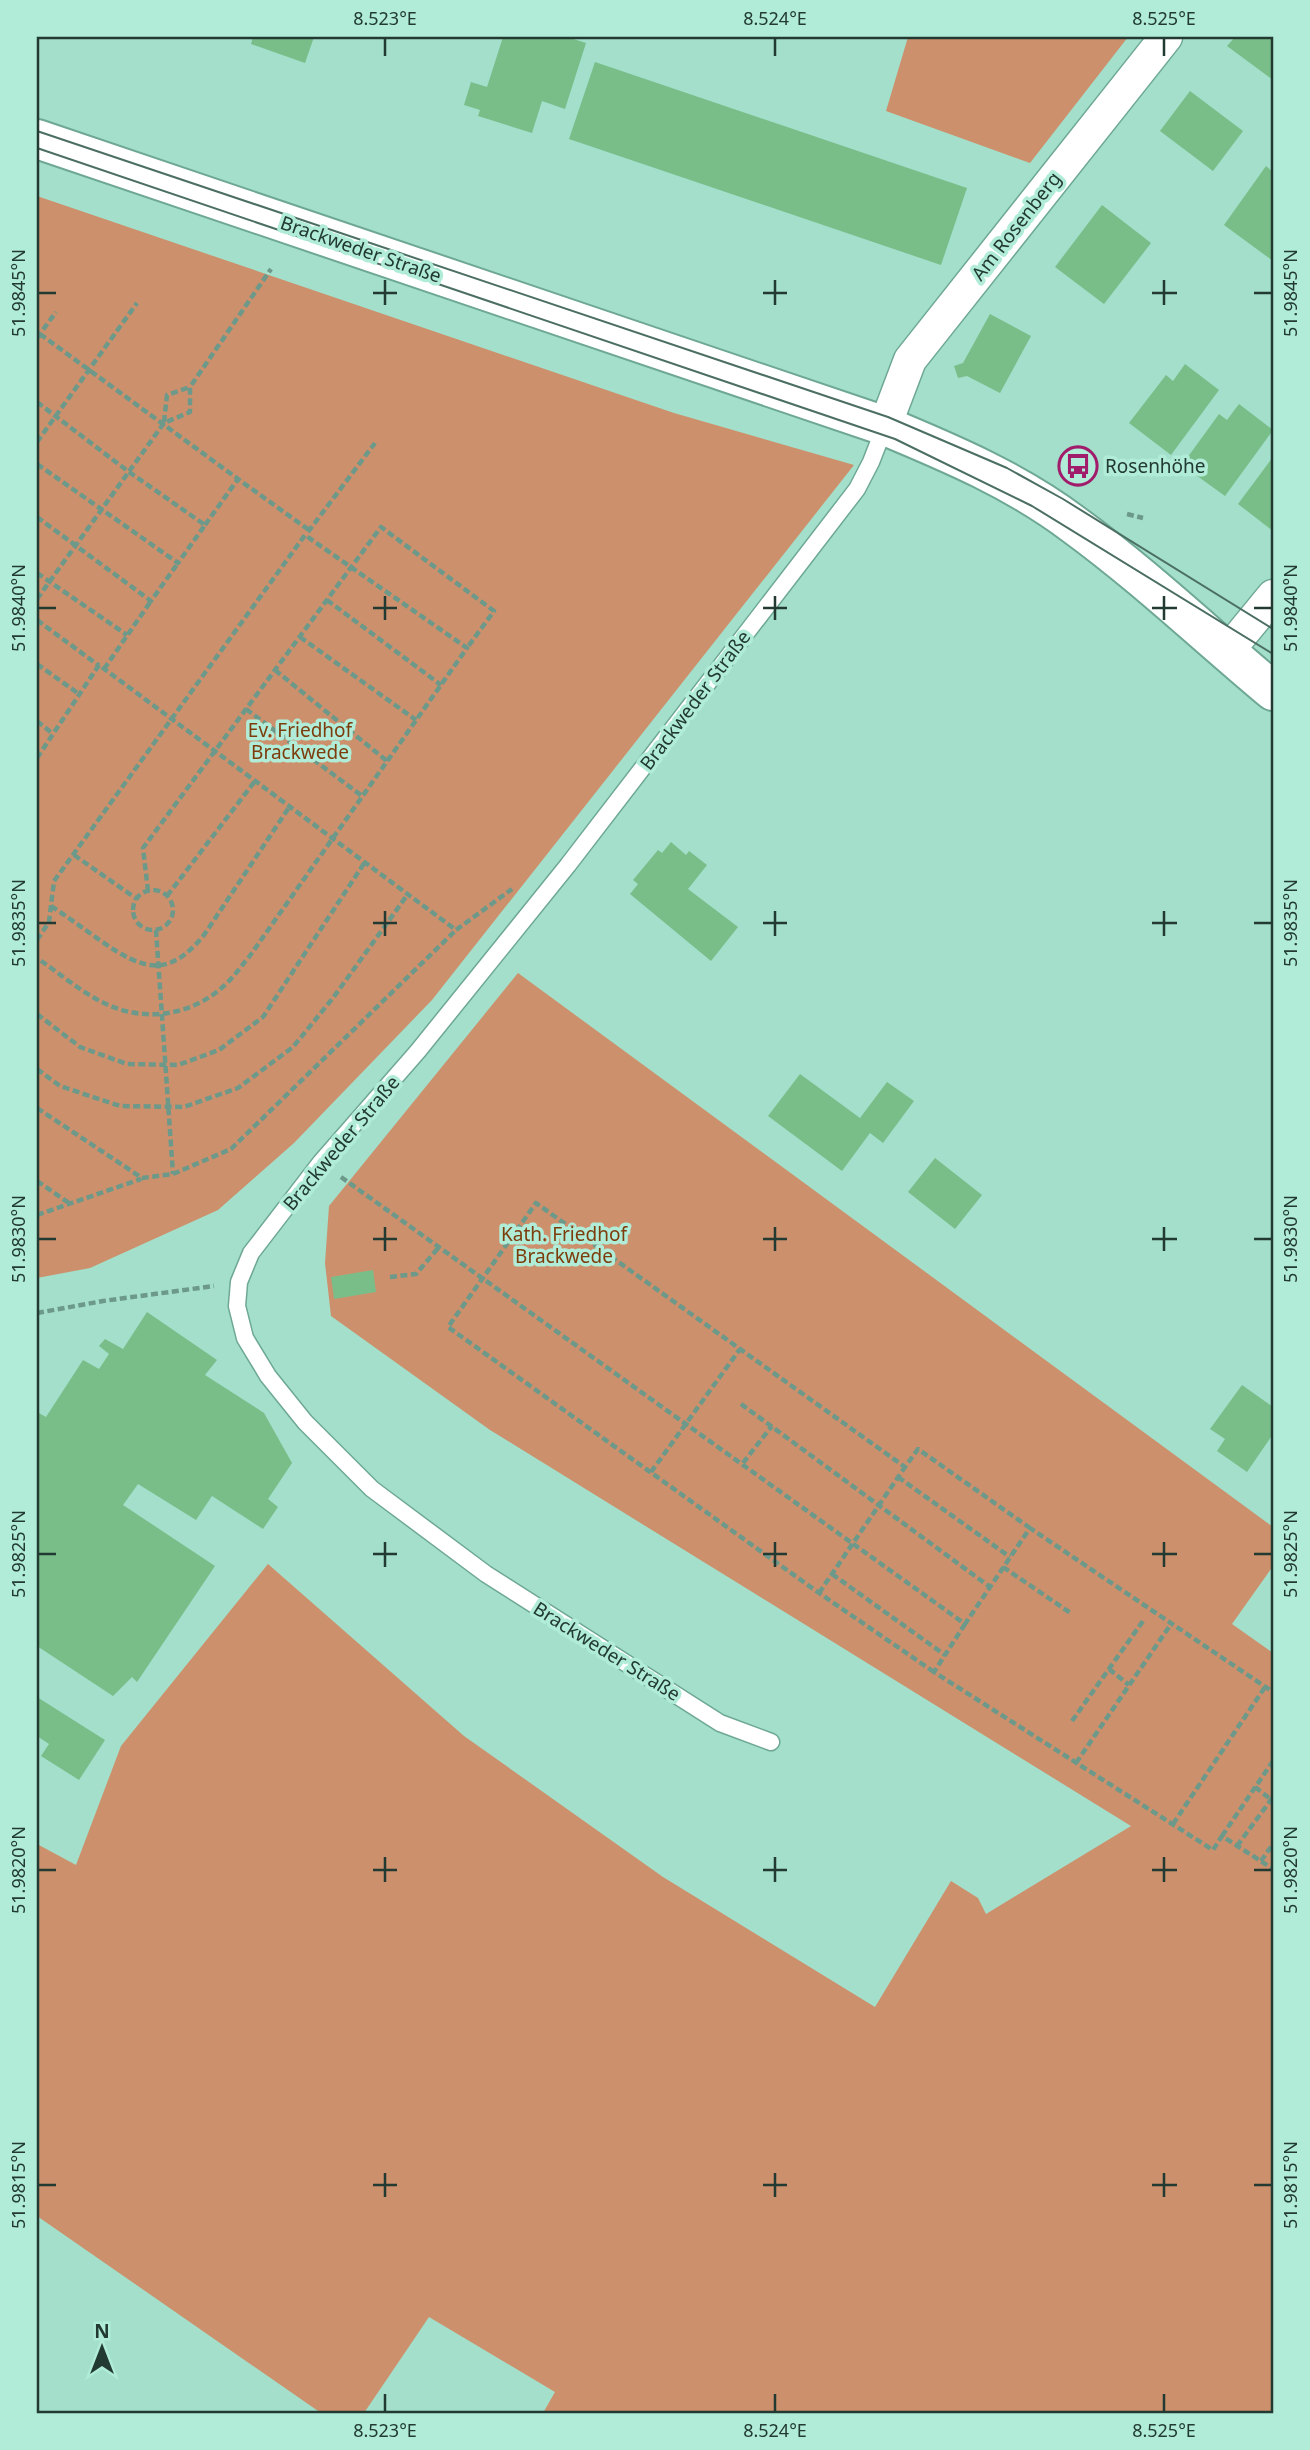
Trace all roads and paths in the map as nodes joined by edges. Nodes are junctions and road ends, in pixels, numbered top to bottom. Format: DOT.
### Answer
graph roads {
  1 [pos="1166,37"];
  2 [pos="37,139"];
  3 [pos="271,269"];
  4 [pos="137,303"];
  5 [pos="56,312"];
  6 [pos="38,336"];
  7 [pos="89,369"];
  8 [pos="190,387"];
  9 [pos="37,402"];
  10 [pos="56,416"];
  11 [pos="164,423"];
  12 [pos="885,426"];
  13 [pos="37,442"];
  14 [pos="375,443"];
  15 [pos="37,464"];
  16 [pos="129,472"];
  17 [pos="238,479"];
  18 [pos="102,509"];
  19 [pos="37,517"];
  20 [pos="205,525"];
  21 [pos="307,533"];
  22 [pos="76,545"];
  23 [pos="178,562"];
  24 [pos="351,568"];
  25 [pos="37,573"];
  26 [pos="50,582"];
  27 [pos="1273,596"];
  28 [pos="37,599"];
  29 [pos="327,600"];
  30 [pos="151,601"];
  31 [pos="37,621"];
  32 [pos="127,635"];
  33 [pos="300,637"];
  34 [pos="467,648"];
  35 [pos="1227,652"];
  36 [pos="37,664"];
  37 [pos="101,667"];
  38 [pos="275,670"];
  39 [pos="440,685"];
  40 [pos="1273,691"];
  41 [pos="79,694"];
  42 [pos="246,709"];
  43 [pos="172,720"];
  44 [pos="416,720"];
  45 [pos="37,721"];
  46 [pos="53,733"];
  47 [pos="215,752"];
  48 [pos="37,758"];
  49 [pos="387,761"];
  50 [pos="255,781"];
  51 [pos="362,796"];
  52 [pos="290,806"];
  53 [pos="333,838"];
  54 [pos="74,855"];
  55 [pos="365,862"];
  56 [pos="568,865"];
  57 [pos="148,891"];
  58 [pos="408,894"];
  59 [pos="167,896"];
  60 [pos="137,899"];
  61 [pos="51,906"];
  62 [pos="156,930"];
  63 [pos="456,930"];
  64 [pos="37,940"];
  65 [pos="37,958"];
  66 [pos="159,966"];
  67 [pos="37,1014"];
  68 [pos="162,1014"];
  69 [pos="166,1064"];
  70 [pos="37,1069"];
  71 [pos="169,1106"];
  72 [pos="37,1108"];
  73 [pos="321,1162"];
  74 [pos="173,1174"];
  75 [pos="142,1178"];
  76 [pos="37,1181"];
  77 [pos="69,1203"];
  78 [pos="37,1215"];
  79 [pos="439,1247"];
  80 [pos="390,1277"];
  81 [pos="483,1277"];
  82 [pos="239,1282"];
  83 [pos="37,1313"];
  84 [pos="740,1349"];
  85 [pos="741,1404"];
  86 [pos="686,1422"];
  87 [pos="772,1426"];
  88 [pos="743,1463"];
  89 [pos="905,1466"];
  90 [pos="650,1472"];
  91 [pos="898,1477"];
  92 [pos="879,1505"];
  93 [pos="1030,1528"];
  94 [pos="853,1543"];
  95 [pos="1010,1557"];
  96 [pos="1003,1567"];
  97 [pos="832,1574"];
  98 [pos="990,1587"];
  99 [pos="819,1593"];
  100 [pos="1072,1614"];
  101 [pos="1143,1620"];
  102 [pos="965,1624"];
  103 [pos="1171,1624"];
  104 [pos="945,1655"];
  105 [pos="1109,1669"];
  106 [pos="934,1672"];
  107 [pos="1129,1685"];
  108 [pos="1265,1687"];
  109 [pos="1273,1692"];
  110 [pos="1072,1721"];
  111 [pos="771,1742"];
  112 [pos="1273,1761"];
  113 [pos="1076,1763"];
  114 [pos="1255,1787"];
  115 [pos="1273,1799"];
  116 [pos="1172,1824"];
  117 [pos="1222,1836"];
  118 [pos="1273,1844"];
  119 [pos="1237,1846"];
  120 [pos="1261,1861"];
  121 [pos="1273,1869"];
  1 -- 12 [label="street, Am Rosenberg"];
  2 -- 12 [label="street, Brackweder Straße"];
  3 -- 8 [label="path"];
  4 -- 7 [label="path"];
  5 -- 6 [label="path"];
  6 -- 7 [label="path"];
  7 -- 10 [label="path"];
  7 -- 11 [label="path"];
  8 -- 11 [label="path"];
  8 -- 11 [label="path"];
  9 -- 10 [label="path"];
  10 -- 13 [label="path"];
  10 -- 16 [label="path"];
  11 -- 16 [label="path"];
  11 -- 17 [label="path"];
  12 -- 35 [label="street, Brackweder Straße"];
  12 -- 56 [label="lane, Brackweder Straße"];
  14 -- 21 [label="path"];
  15 -- 18 [label="path"];
  16 -- 18 [label="path"];
  16 -- 20 [label="path"];
  17 -- 20 [label="path"];
  17 -- 21 [label="path"];
  18 -- 22 [label="path"];
  18 -- 23 [label="path"];
  19 -- 22 [label="path"];
  20 -- 23 [label="path"];
  21 -- 24 [label="path"];
  21 -- 43 [label="path"];
  22 -- 26 [label="path"];
  22 -- 30 [label="path"];
  23 -- 30 [label="path"];
  24 -- 29 [label="path"];
  24 -- 34 [label="path"];
  24 -- 34 [label="path"];
  25 -- 26 [label="path"];
  26 -- 28 [label="path"];
  26 -- 32 [label="path"];
  27 -- 35 [label="street"];
  29 -- 33 [label="path"];
  29 -- 39 [label="path"];
  30 -- 32 [label="path"];
  31 -- 37 [label="path"];
  32 -- 37 [label="path"];
  33 -- 38 [label="path"];
  33 -- 44 [label="path"];
  34 -- 39 [label="path"];
  35 -- 40 [label="street, Brackweder Straße"];
  36 -- 41 [label="path"];
  37 -- 41 [label="path"];
  37 -- 43 [label="path"];
  38 -- 42 [label="path"];
  38 -- 49 [label="path"];
  39 -- 44 [label="path"];
  41 -- 46 [label="path"];
  42 -- 47 [label="path"];
  42 -- 51 [label="path"];
  43 -- 47 [label="path"];
  43 -- 54 [label="path"];
  44 -- 49 [label="path"];
  45 -- 46 [label="path"];
  46 -- 48 [label="path"];
  47 -- 50 [label="path"];
  47 -- 57 [label="path"];
  49 -- 51 [label="path"];
  50 -- 52 [label="path"];
  50 -- 59 [label="path"];
  51 -- 53 [label="path"];
  52 -- 53 [label="path"];
  52 -- 66 [label="path"];
  53 -- 55 [label="path"];
  53 -- 68 [label="path"];
  54 -- 60 [label="path"];
  54 -- 61 [label="path"];
  55 -- 58 [label="path"];
  55 -- 69 [label="path"];
  56 -- 63 [label="path"];
  56 -- 73 [label="lane, Brackweder Straße"];
  57 -- 59 [label="path"];
  57 -- 60 [label="path"];
  58 -- 63 [label="path"];
  58 -- 71 [label="path"];
  59 -- 62 [label="path"];
  60 -- 62 [label="path"];
  61 -- 64 [label="path"];
  61 -- 66 [label="path"];
  62 -- 66 [label="path"];
  63 -- 74 [label="path"];
  65 -- 68 [label="path"];
  66 -- 68 [label="path"];
  67 -- 69 [label="path"];
  68 -- 69 [label="path"];
  69 -- 71 [label="path"];
  70 -- 71 [label="path"];
  71 -- 74 [label="path"];
  72 -- 75 [label="path"];
  73 -- 79 [label="path"];
  73 -- 82 [label="lane, Brackweder Straße"];
  74 -- 75 [label="path"];
  75 -- 77 [label="path"];
  76 -- 77 [label="path"];
  77 -- 78 [label="path"];
  79 -- 80 [label="path"];
  79 -- 81 [label="path"];
  81 -- 84 [label="path"];
  81 -- 86 [label="path"];
  81 -- 90 [label="path"];
  82 -- 83 [label="path"];
  82 -- 111 [label="lane, Brackweder Straße"];
  84 -- 86 [label="path"];
  84 -- 89 [label="path"];
  85 -- 87 [label="path"];
  86 -- 88 [label="path"];
  86 -- 90 [label="path"];
  87 -- 88 [label="path"];
  87 -- 92 [label="path"];
  88 -- 94 [label="path"];
  89 -- 91 [label="path"];
  89 -- 93 [label="path"];
  90 -- 99 [label="path"];
  91 -- 92 [label="path"];
  91 -- 95 [label="path"];
  92 -- 94 [label="path"];
  92 -- 98 [label="path"];
  93 -- 95 [label="path"];
  93 -- 103 [label="path"];
  94 -- 97 [label="path"];
  94 -- 102 [label="path"];
  95 -- 96 [label="path"];
  96 -- 98 [label="path"];
  96 -- 100 [label="path"];
  97 -- 99 [label="path"];
  97 -- 104 [label="path"];
  98 -- 102 [label="path"];
  99 -- 106 [label="path"];
  101 -- 105 [label="path"];
  102 -- 104 [label="path"];
  103 -- 107 [label="path"];
  103 -- 108 [label="path"];
  104 -- 106 [label="path"];
  105 -- 107 [label="path"];
  105 -- 110 [label="path"];
  106 -- 113 [label="path"];
  107 -- 113 [label="path"];
  108 -- 109 [label="path"];
  108 -- 116 [label="path"];
  112 -- 114 [label="path"];
  113 -- 116 [label="path"];
  114 -- 115 [label="path"];
  114 -- 117 [label="path"];
  115 -- 119 [label="path"];
  116 -- 117 [label="path"];
  117 -- 119 [label="path"];
  118 -- 120 [label="path"];
  119 -- 120 [label="path"];
  120 -- 121 [label="path"];
}
